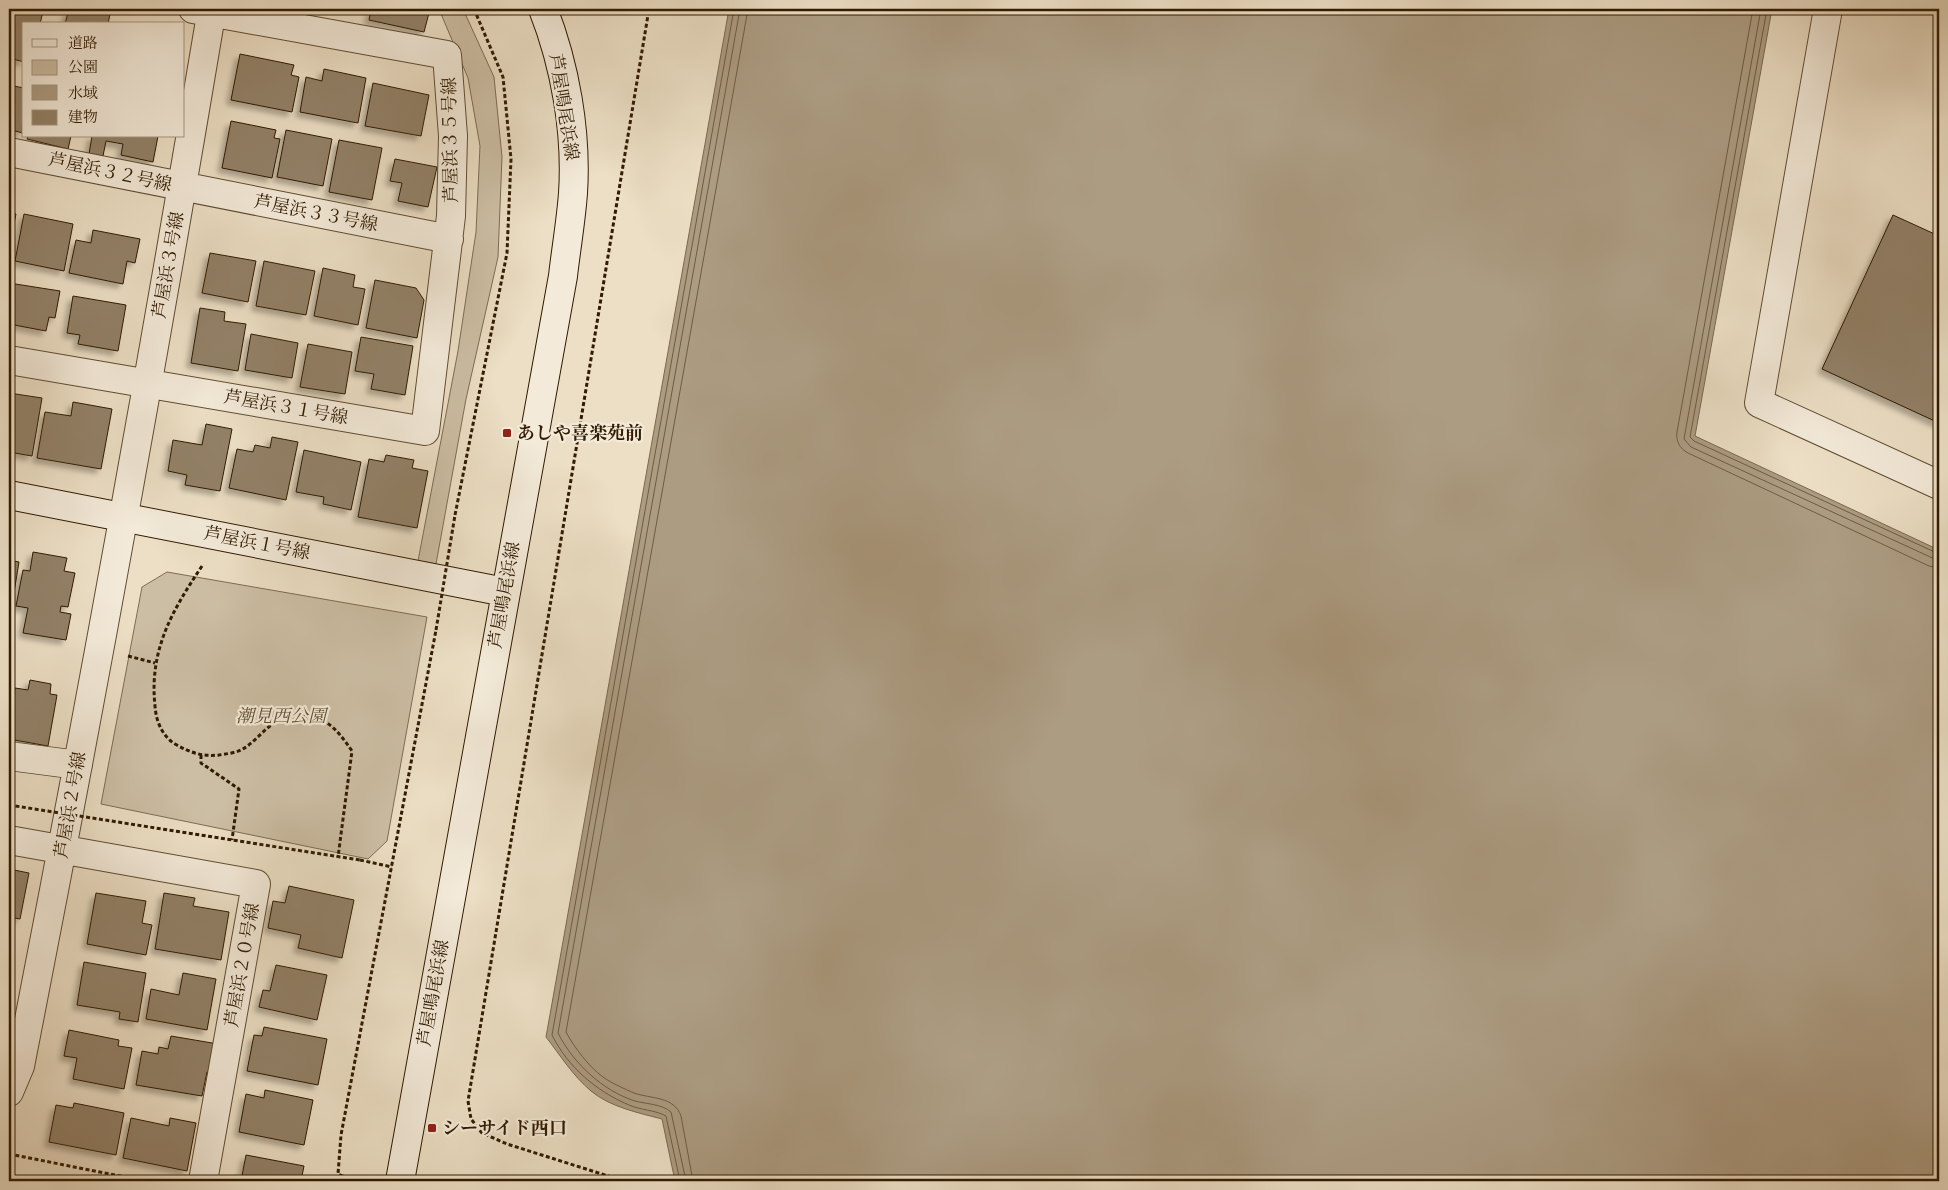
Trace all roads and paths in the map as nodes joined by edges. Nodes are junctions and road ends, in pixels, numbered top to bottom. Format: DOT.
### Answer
graph roads {
  1 [pos="474,9"];
  2 [pos="543,9"];
  3 [pos="649,9"];
  4 [pos="1828,9"];
  5 [pos="206,10"];
  6 [pos="9,152"];
  7 [pos="183,187"];
  8 [pos="449,239"];
  9 [pos="9,360"];
  10 [pos="147,383"];
  11 [pos="425,431"];
  12 [pos="1939,485"];
  13 [pos="9,495"];
  14 [pos="122,516"];
  15 [pos="202,566"];
  16 [pos="505,592"];
  17 [pos="201,755"];
  18 [pos="9,756"];
  19 [pos="78,765"];
  20 [pos="9,804"];
  21 [pos="9,840"];
  22 [pos="232,840"];
  23 [pos="62,850"];
  24 [pos="338,857"];
  25 [pos="392,867"];
  26 [pos="9,1092"];
  27 [pos="9,1154"];
  28 [pos="145,1181"];
  29 [pos="204,1181"];
  30 [pos="355,1181"];
  31 [pos="400,1181"];
  32 [pos="624,1181"];
  1 -- 25 [label="path, bridge"];
  2 -- 16 [label="street, 芦屋鳴尾浜線"];
  3 -- 32 [label="path"];
  4 -- 12 [label="street"];
  5 -- 7 [label="street, 芦屋浜３号線"];
  5 -- 8 [label="street, 芦屋浜３５号線"];
  6 -- 7 [label="street, 芦屋浜３２号線"];
  7 -- 8 [label="street, 芦屋浜３３号線"];
  7 -- 10 [label="street, 芦屋浜３号線"];
  8 -- 11 [label="street, 芦屋浜３５号線"];
  9 -- 10 [label="street, 芦屋浜３１号線"];
  10 -- 11 [label="street, 芦屋浜３１号線"];
  10 -- 14 [label="street, 芦屋浜３号線"];
  13 -- 14 [label="street, 芦屋浜１号線"];
  14 -- 16 [label="street, 芦屋浜１号線"];
  14 -- 19 [label="street, 芦屋浜２号線"];
  15 -- 17 [label="path"];
  16 -- 31 [label="street, 芦屋鳴尾浜線"];
  17 -- 22 [label="path, bridge"];
  17 -- 24 [label="path"];
  18 -- 19 [label="street"];
  19 -- 23 [label="street, 芦屋浜２号線"];
  20 -- 22 [label="path, bridge"];
  21 -- 23 [label="street"];
  22 -- 24 [label="path, bridge"];
  23 -- 26 [label="street, 芦屋浜２号線"];
  23 -- 29 [label="street, 芦屋浜２０号線"];
  24 -- 25 [label="path, bridge"];
  25 -- 30 [label="path"];
  27 -- 28 [label="path"];
}
